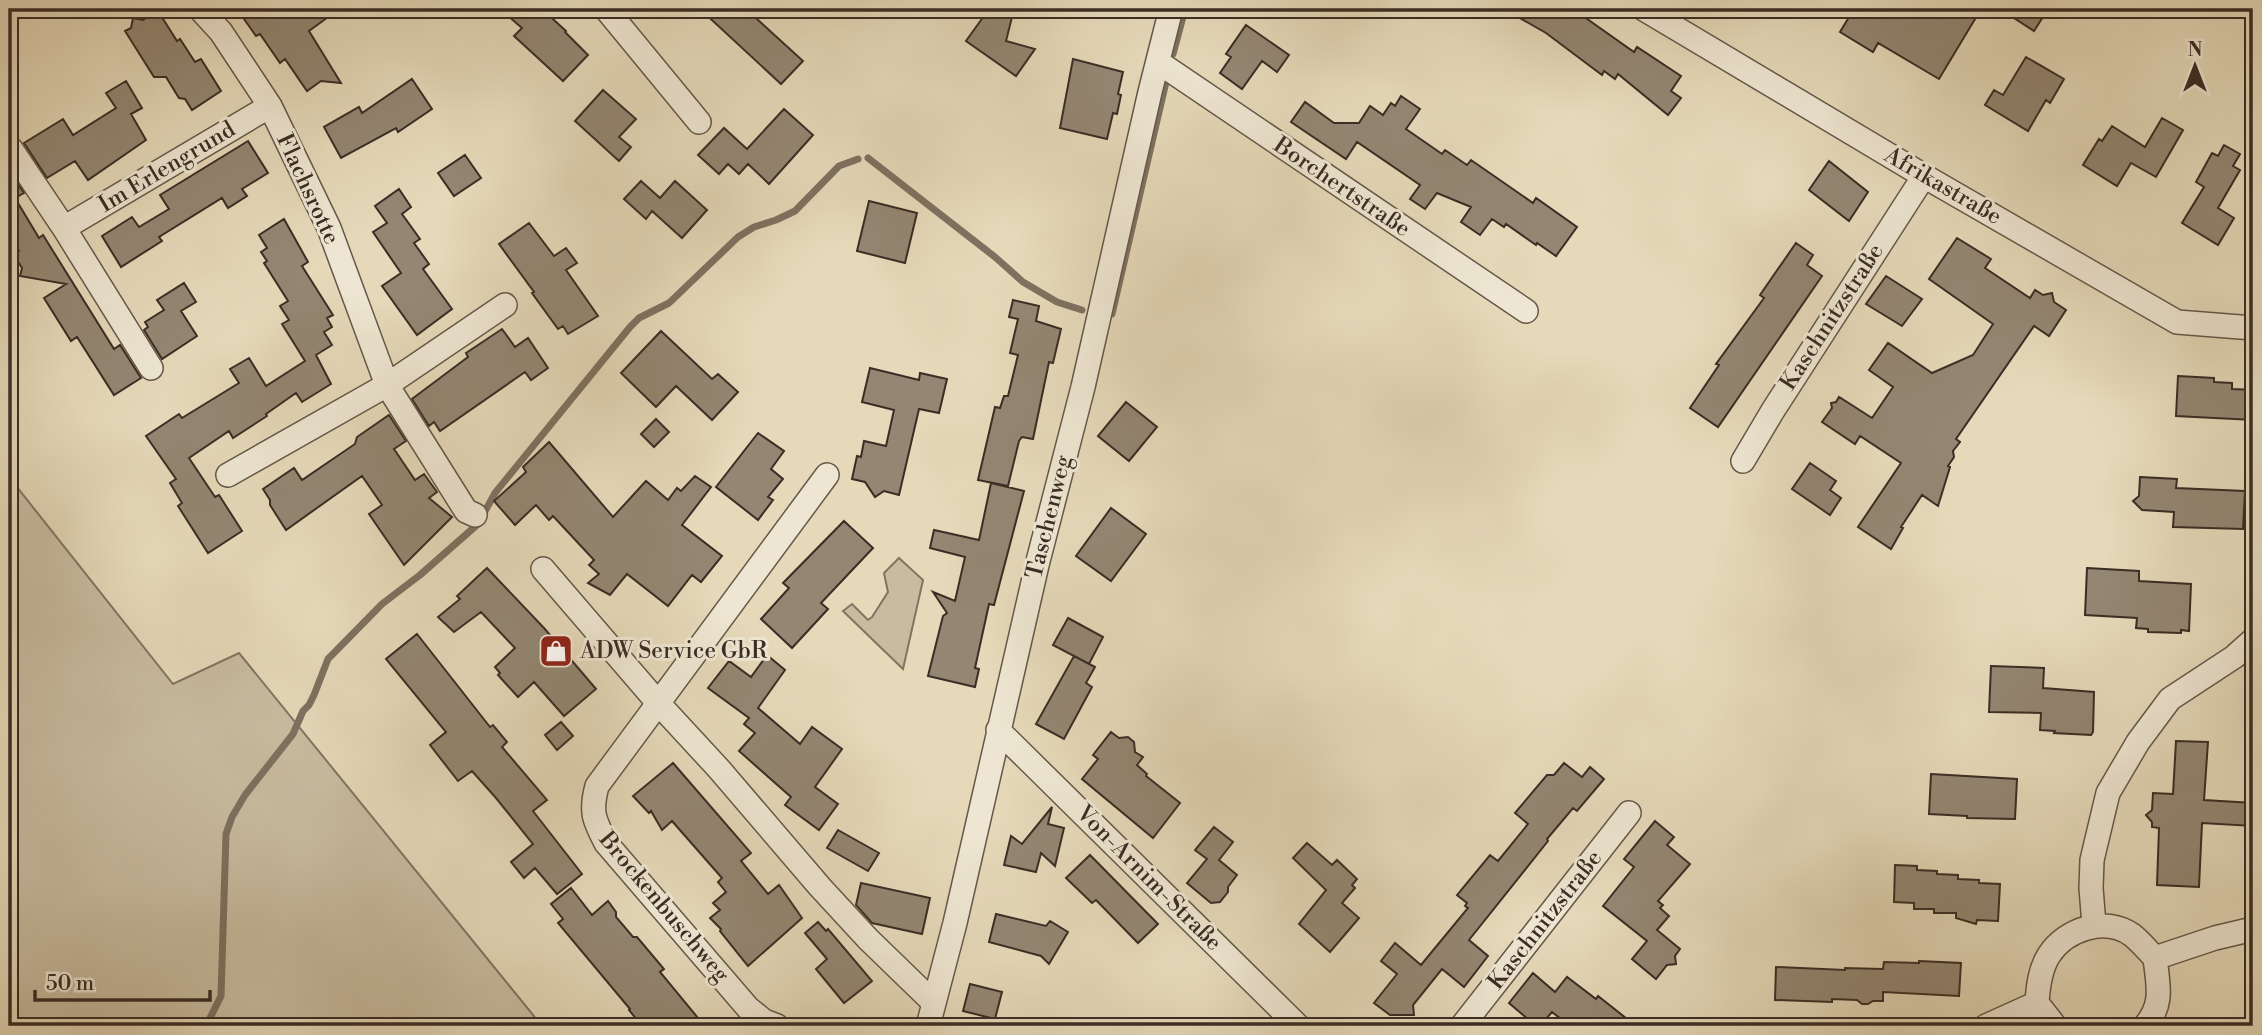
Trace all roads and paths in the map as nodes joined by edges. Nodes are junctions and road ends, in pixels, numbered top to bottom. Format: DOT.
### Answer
graph roads {
  1 [pos="200,9"];
  2 [pos="606,9"];
  3 [pos="1171,9"];
  4 [pos="1644,9"];
  5 [pos="1158,62"];
  6 [pos="270,107"];
  7 [pos="699,122"];
  8 [pos="11,149"];
  9 [pos="1924,176"];
  10 [pos="64,228"];
  11 [pos="505,305"];
  12 [pos="1526,312"];
  13 [pos="2253,328"];
  14 [pos="151,368"];
  15 [pos="387,386"];
  16 [pos="1743,461"];
  17 [pos="228,475"];
  18 [pos="827,475"];
  19 [pos="475,515"];
  20 [pos="543,569"];
  21 [pos="2253,640"];
  22 [pos="659,704"];
  23 [pos="998,730"];
  24 [pos="1629,813"];
  25 [pos="2094,926"];
  26 [pos="2253,929"];
  27 [pos="2155,958"];
  28 [pos="2037,1003"];
  29 [pos="930,1020"];
  30 [pos="778,1026"];
  31 [pos="1298,1026"];
  32 [pos="1462,1026"];
  33 [pos="1986,1026"];
  34 [pos="2055,1026"];
  35 [pos="2145,1026"];
  1 -- 6 [label="street, Flachsrotte"];
  2 -- 7 [label="street"];
  3 -- 5 [label="street, Taschenweg"];
  4 -- 9 [label="street, Afrikastraße"];
  5 -- 12 [label="street, Borchertstraße"];
  5 -- 23 [label="street, Taschenweg"];
  6 -- 10 [label="street, Im Erlengrund"];
  6 -- 15 [label="street, Flachsrotte"];
  8 -- 10 [label="street"];
  9 -- 13 [label="street, Afrikastraße"];
  9 -- 16 [label="street, Kaschnitzstraße"];
  10 -- 14 [label="street"];
  11 -- 15 [label="street"];
  15 -- 17 [label="street"];
  15 -- 19 [label="street, Flachsrotte"];
  18 -- 22 [label="street, Brockenbuschweg"];
  20 -- 22 [label="street"];
  21 -- 25 [label="street"];
  22 -- 29 [label="street"];
  22 -- 30 [label="street, Brockenbuschweg"];
  23 -- 29 [label="street, Taschenweg"];
  23 -- 31 [label="street, Von-Arnim-Straße"];
  24 -- 32 [label="street, Kaschnitzstraße"];
  25 -- 27 [label="street"];
  25 -- 28 [label="street"];
  26 -- 27 [label="street"];
  27 -- 35 [label="street"];
  28 -- 33 [label="street"];
  28 -- 34 [label="street"];
}
